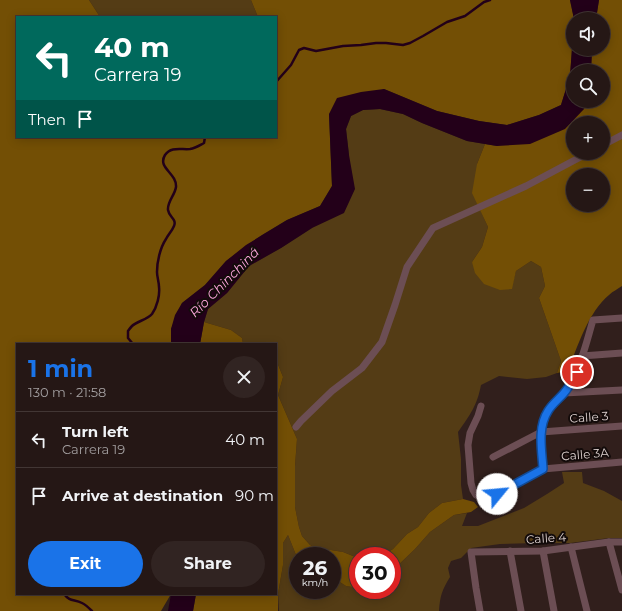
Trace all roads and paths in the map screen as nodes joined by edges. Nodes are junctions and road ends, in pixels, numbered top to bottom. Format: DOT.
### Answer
graph roads {
  1 [pos="622,135"];
  2 [pos="610,141"];
  3 [pos="575,160"];
  4 [pos="622,318"];
  5 [pos="622,353"];
  6 [pos="582,356"];
  7 [pos="622,390"];
  8 [pos="564,392"];
  9 [pos="481,406"];
  10 [pos="622,426"];
  11 [pos="296,427"];
  12 [pos="541,432"];
  13 [pos="493,457"];
  14 [pos="622,462"];
  15 [pos="543,469"];
  16 [pos="610,542"];
  17 [pos="622,542"];
  18 [pos="571,547"];
  19 [pos="510,551"];
  20 [pos="543,551"];
  21 [pos="622,590"];
  22 [pos="480,611"];
  23 [pos="521,611"];
  24 [pos="554,611"];
  25 [pos="587,611"];
  1 -- 2 [label="street"];
  3 -- 11 [label="street"];
  4 -- 6 [label="street"];
  5 -- 6 [label="street"];
  6 -- 8 [label="street"];
  7 -- 8 [label="street"];
  8 -- 12 [label="street"];
  9 -- 15 [label="street, Calle 3A"];
  10 -- 12 [label="street, Calle 3"];
  12 -- 13 [label="street, Calle 3"];
  12 -- 15 [label="street"];
  14 -- 15 [label="street, Calle 3A"];
  16 -- 17 [label="street, Calle 4"];
  16 -- 18 [label="street, Calle 4"];
  16 -- 21 [label="street"];
  18 -- 20 [label="street, Calle 4"];
  18 -- 25 [label="street"];
  19 -- 20 [label="street, Calle 4"];
  19 -- 22 [label="street, Calle 4"];
  19 -- 23 [label="street"];
  20 -- 24 [label="street"];
}
